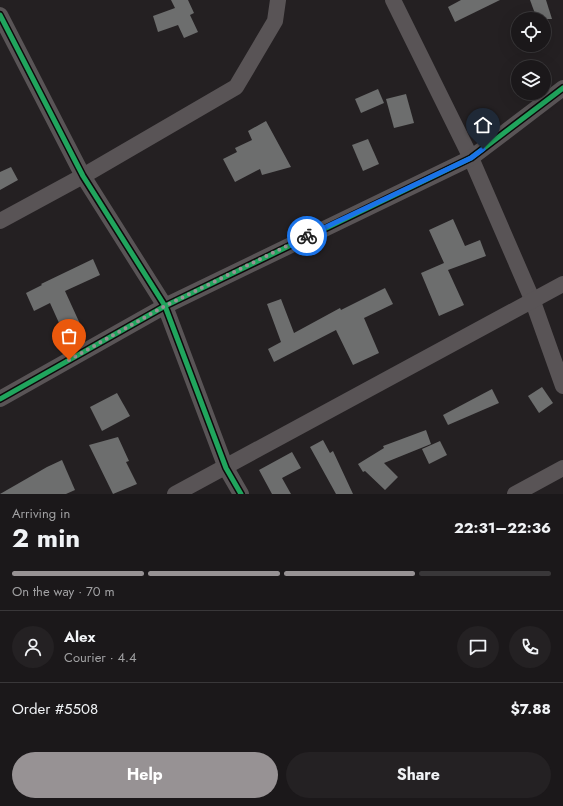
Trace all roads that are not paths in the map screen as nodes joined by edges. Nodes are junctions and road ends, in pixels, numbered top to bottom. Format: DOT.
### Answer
graph roads {
  1 [pos="278,0"];
  2 [pos="393,0"];
  3 [pos="0,15"];
  4 [pos="563,88"];
  5 [pos="471,158"];
  6 [pos="83,176"];
  7 [pos="0,221"];
  8 [pos="563,284"];
  9 [pos="532,299"];
  10 [pos="165,306"];
  11 [pos="563,386"];
  12 [pos="0,399"];
  13 [pos="226,468"];
  14 [pos="563,468"];
  15 [pos="176,494"];
  16 [pos="241,494"];
  17 [pos="515,494"];
  1 -- 6 [label="street"];
  2 -- 5 [label="street"];
  3 -- 6 [label="street"];
  4 -- 5 [label="street"];
  5 -- 9 [label="street"];
  5 -- 10 [label="street"];
  6 -- 7 [label="street"];
  6 -- 10 [label="street"];
  8 -- 9 [label="street"];
  9 -- 11 [label="street"];
  9 -- 13 [label="street"];
  10 -- 12 [label="street"];
  10 -- 13 [label="street"];
  13 -- 15 [label="street"];
  13 -- 16 [label="street"];
  14 -- 17 [label="street"];
}
